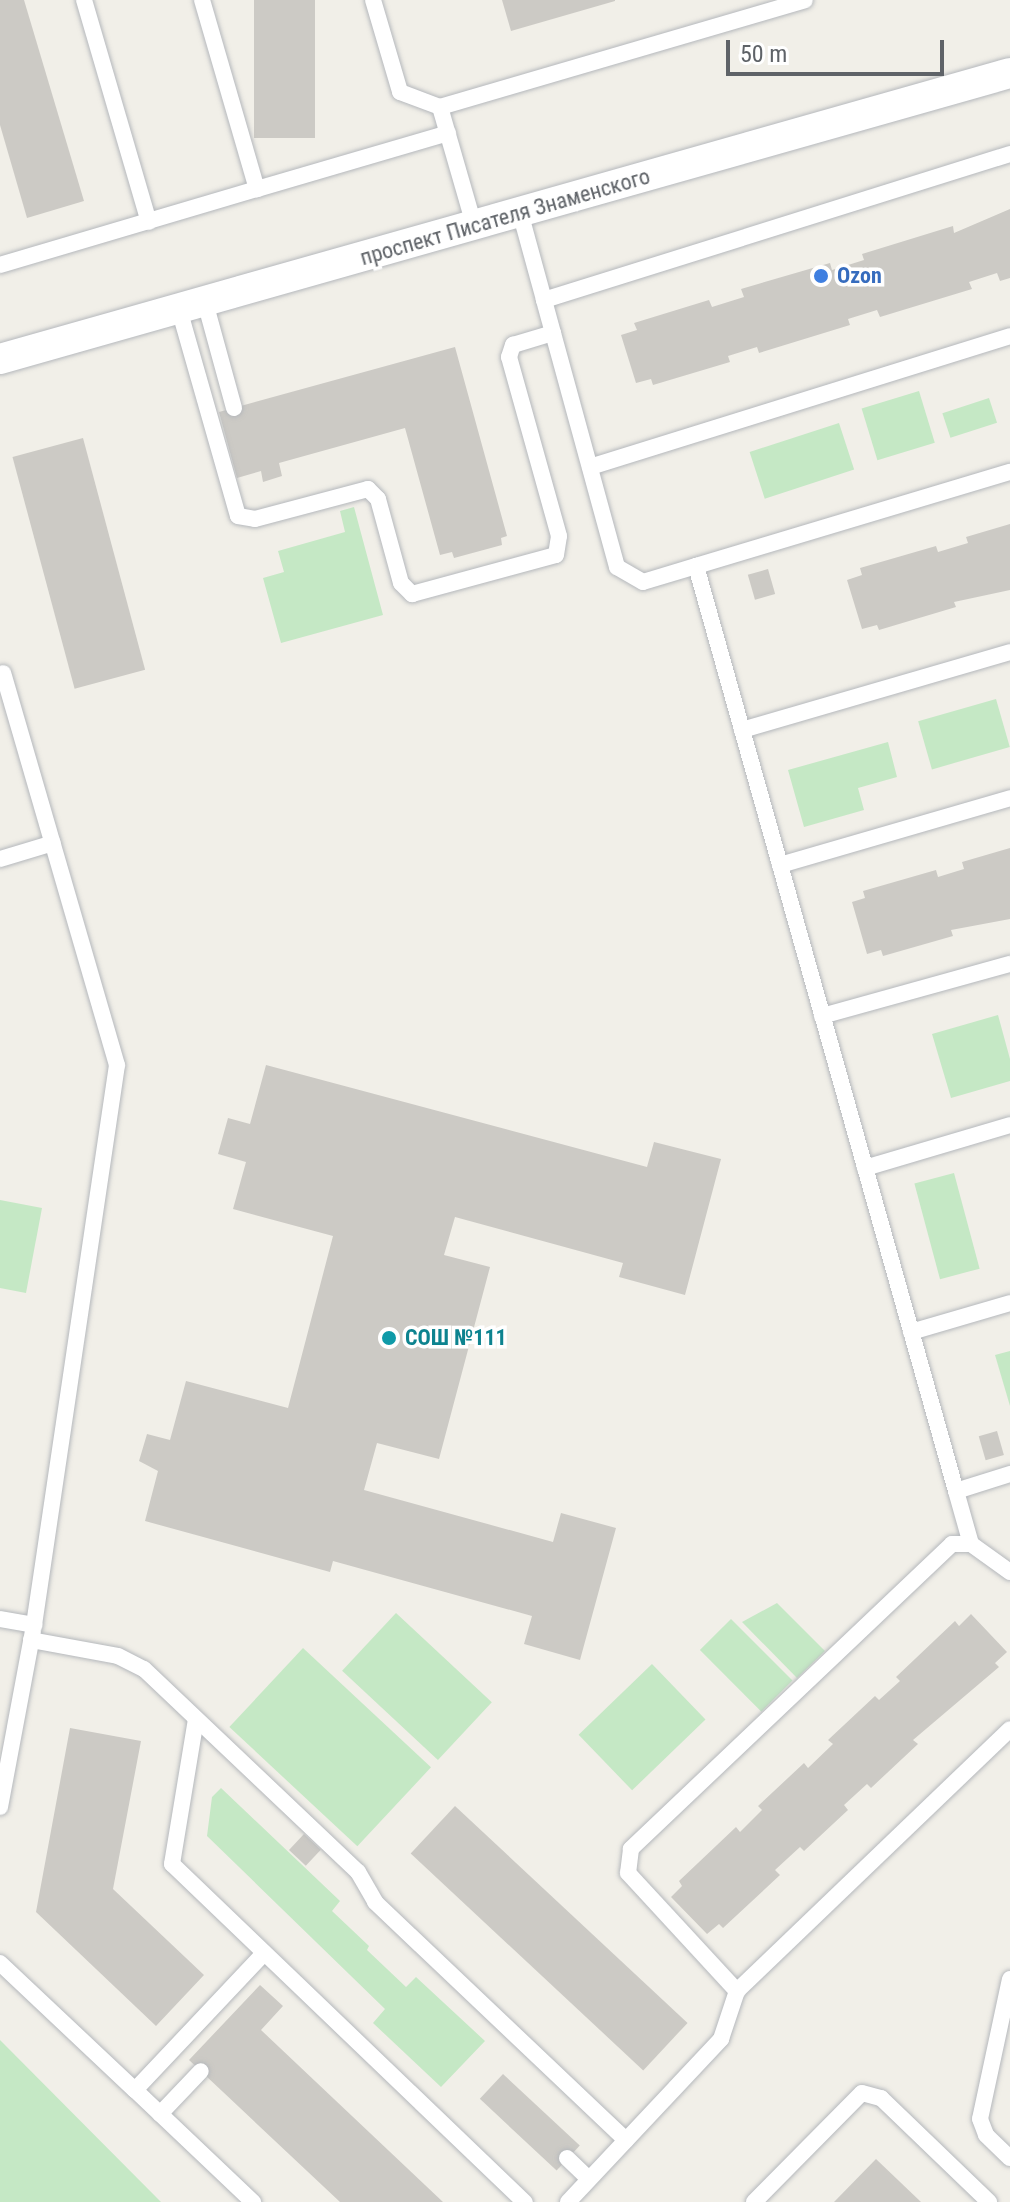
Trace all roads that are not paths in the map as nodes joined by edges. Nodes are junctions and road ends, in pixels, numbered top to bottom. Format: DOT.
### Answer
graph roads {
  1 [pos="84,0"];
  2 [pos="202,0"];
  3 [pos="373,0"];
  4 [pos="805,0"];
  5 [pos="1010,73"];
  6 [pos="440,107"];
  7 [pos="448,133"];
  8 [pos="1010,154"];
  9 [pos="257,189"];
  10 [pos="520,212"];
  11 [pos="149,222"];
  12 [pos="474,225"];
  13 [pos="0,265"];
  14 [pos="544,300"];
  15 [pos="192,305"];
  16 [pos="553,333"];
  17 [pos="1010,336"];
  18 [pos="2,353"];
  19 [pos="234,408"];
  20 [pos="590,467"];
  21 [pos="1010,472"];
  22 [pos="696,566"];
  23 [pos="1010,652"];
  24 [pos="1,669"];
  25 [pos="742,730"];
  26 [pos="1010,798"];
  27 [pos="53,843"];
  28 [pos="0,859"];
  29 [pos="780,865"];
  30 [pos="1010,964"];
  31 [pos="822,1016"];
  32 [pos="1010,1125"];
  33 [pos="865,1168"];
  34 [pos="1010,1303"];
  35 [pos="911,1332"];
  36 [pos="1010,1474"];
  37 [pos="956,1491"];
  38 [pos="971,1544"];
  39 [pos="1010,1572"];
  40 [pos="0,1619"];
  41 [pos="32,1632"];
  42 [pos="196,1719"];
  43 [pos="1010,1729"];
  44 [pos="0,1807"];
  45 [pos="263,1954"];
  46 [pos="0,1963"];
  47 [pos="1010,1979"];
  48 [pos="737,1991"];
  49 [pos="201,2071"];
  50 [pos="135,2090"];
  51 [pos="160,2114"];
  52 [pos="626,2140"];
  53 [pos="567,2158"];
  54 [pos="1010,2158"];
  55 [pos="589,2179"];
  56 [pos="253,2202"];
  57 [pos="525,2202"];
  58 [pos="568,2202"];
  59 [pos="754,2202"];
  60 [pos="989,2202"];
  1 -- 11 [label="lane"];
  2 -- 9 [label="lane"];
  3 -- 6 [label="lane"];
  4 -- 6 [label="lane"];
  5 -- 10 [label="street, проспект Писателя Знаменского"];
  6 -- 7 [label="lane"];
  7 -- 9 [label="lane"];
  7 -- 12 [label="lane"];
  8 -- 14 [label="lane"];
  9 -- 11 [label="lane"];
  10 -- 12 [label="street, проспект Писателя Знаменского"];
  10 -- 14 [label="lane"];
  11 -- 13 [label="lane"];
  12 -- 15 [label="street, проспект Писателя Знаменского"];
  14 -- 16 [label="lane"];
  15 -- 16 [label="lane"];
  15 -- 18 [label="street, проспект Писателя Знаменского"];
  15 -- 19 [label="lane"];
  16 -- 20 [label="lane"];
  17 -- 20 [label="lane"];
  20 -- 22 [label="lane"];
  21 -- 22 [label="lane"];
  22 -- 25 [label="lane"];
  23 -- 25 [label="lane"];
  24 -- 27 [label="lane"];
  25 -- 29 [label="lane"];
  26 -- 29 [label="lane"];
  27 -- 28 [label="lane"];
  27 -- 41 [label="lane"];
  29 -- 31 [label="lane"];
  30 -- 31 [label="lane"];
  31 -- 33 [label="lane"];
  32 -- 33 [label="lane"];
  33 -- 35 [label="lane"];
  34 -- 35 [label="lane"];
  35 -- 37 [label="lane"];
  36 -- 37 [label="lane"];
  37 -- 38 [label="lane"];
  38 -- 39 [label="lane"];
  38 -- 48 [label="lane"];
  40 -- 41 [label="lane"];
  41 -- 42 [label="lane"];
  41 -- 44 [label="lane"];
  42 -- 45 [label="lane"];
  42 -- 52 [label="lane"];
  43 -- 48 [label="lane"];
  45 -- 50 [label="lane"];
  45 -- 57 [label="lane"];
  46 -- 50 [label="lane"];
  47 -- 54 [label="lane"];
  48 -- 52 [label="lane"];
  49 -- 51 [label="lane"];
  50 -- 51 [label="lane"];
  51 -- 56 [label="lane"];
  52 -- 55 [label="lane"];
  53 -- 55 [label="lane"];
  55 -- 58 [label="lane"];
  59 -- 60 [label="lane"];
}
